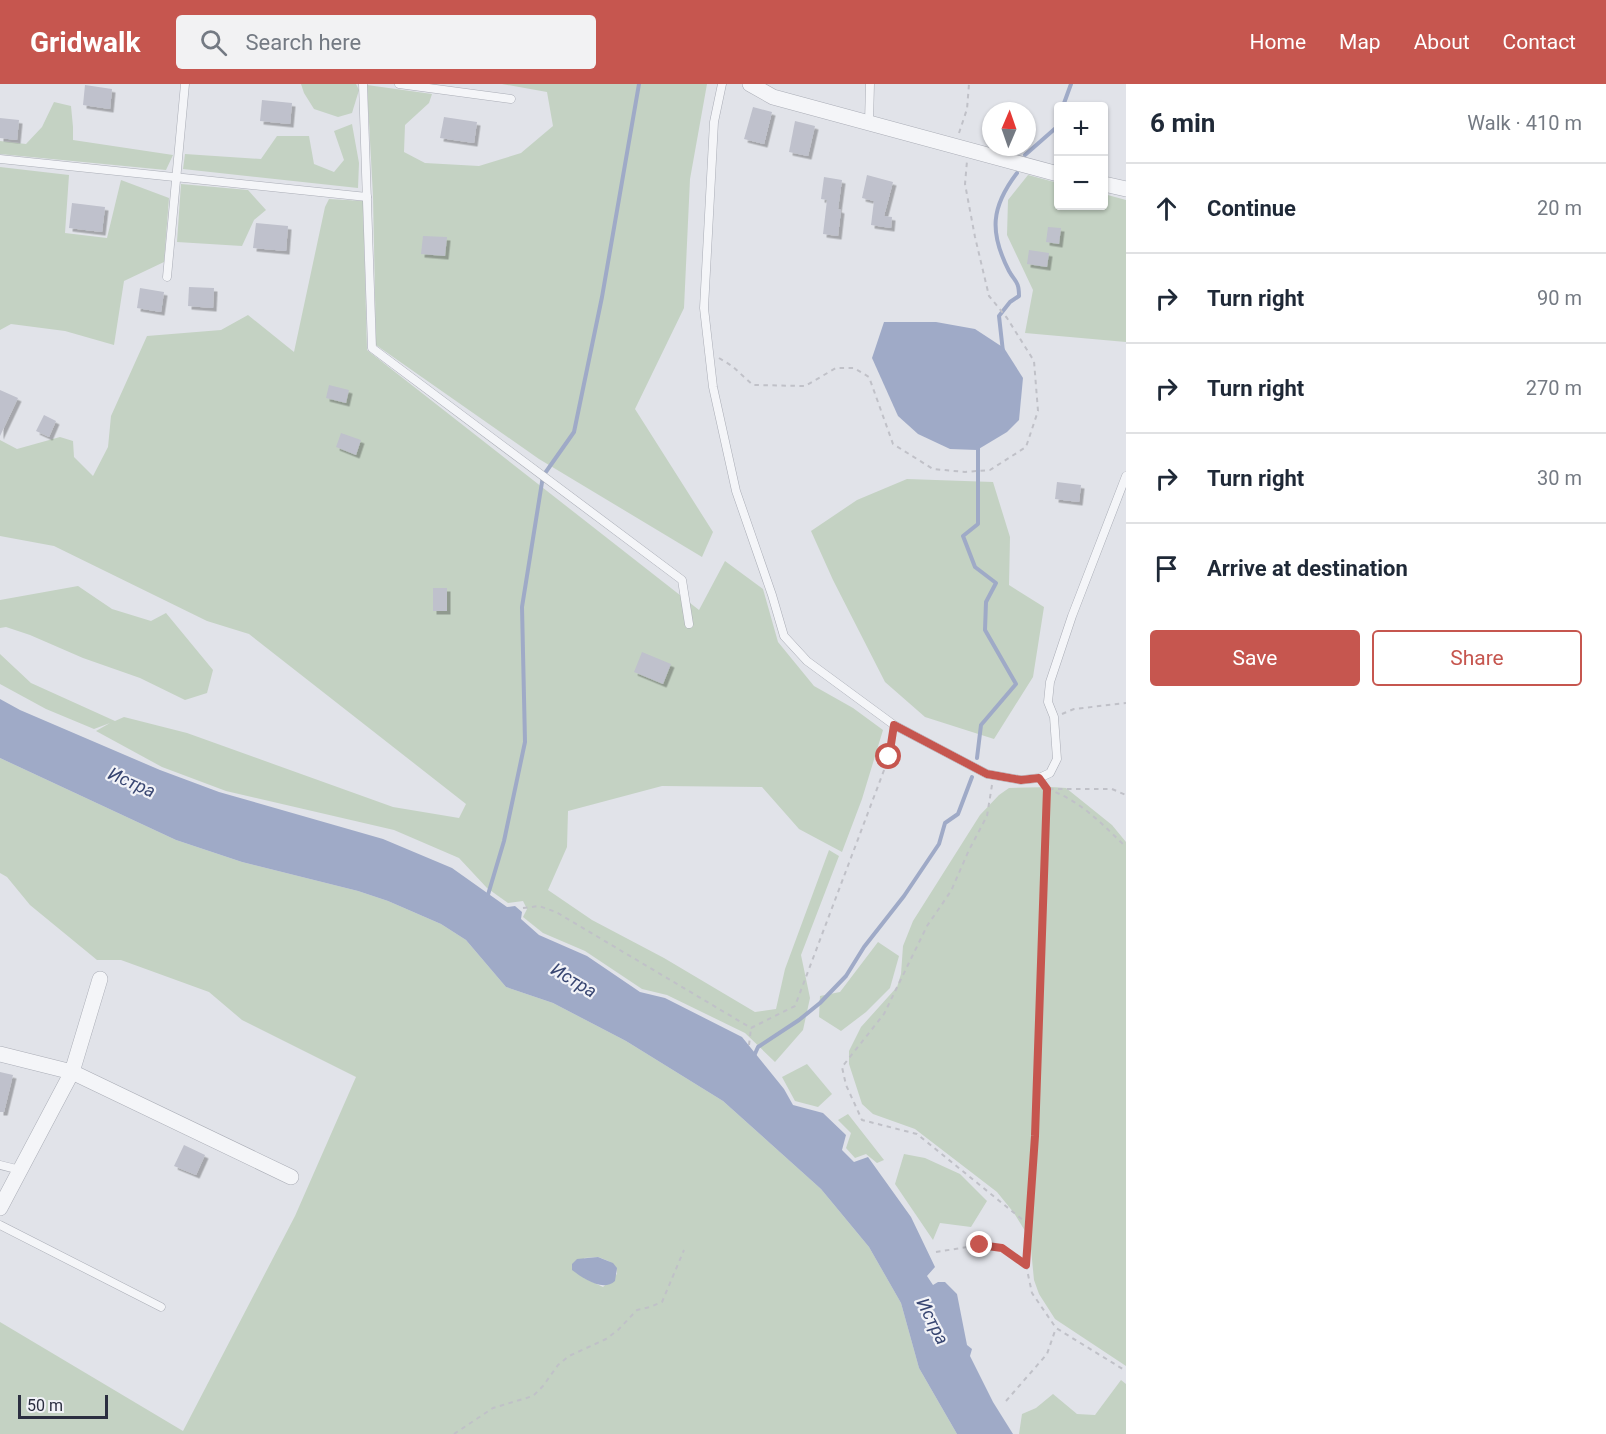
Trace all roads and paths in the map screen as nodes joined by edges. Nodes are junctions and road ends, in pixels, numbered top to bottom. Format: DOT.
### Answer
graph roads {
  1 [pos="185,84"];
  2 [pos="363,84"];
  3 [pos="399,84"];
  4 [pos="722,84"];
  5 [pos="750,84"];
  6 [pos="870,84"];
  7 [pos="969,84"];
  8 [pos="511,99"];
  9 [pos="869,122"];
  10 [pos="962,146"];
  11 [pos="0,159"];
  12 [pos="1054,173"];
  13 [pos="176,177"];
  14 [pos="1108,185"];
  15 [pos="1126,189"];
  16 [pos="367,197"];
  17 [pos="166,277"];
  18 [pos="709,351"];
  19 [pos="1126,476"];
  20 [pos="689,624"];
  21 [pos="1126,703"];
  22 [pos="1054,717"];
  23 [pos="894,725"];
  24 [pos="987,774"];
  25 [pos="1039,778"];
  26 [pos="1047,789"];
  27 [pos="1126,795"];
  28 [pos="1126,847"];
  29 [pos="522,908"];
  30 [pos="100,979"];
  31 [pos="751,1028"];
  32 [pos="749,1045"];
  33 [pos="0,1054"];
  34 [pos="72,1072"];
  35 [pos="0,1165"];
  36 [pos="20,1170"];
  37 [pos="291,1177"];
  38 [pos="0,1208"];
  39 [pos="0,1225"];
  40 [pos="1029,1225"];
  41 [pos="684,1251"];
  42 [pos="936,1252"];
  43 [pos="1026,1265"];
  44 [pos="161,1306"];
  45 [pos="1056,1328"];
  46 [pos="1126,1371"];
  47 [pos="1006,1401"];
  48 [pos="454,1434"];
  1 -- 13 [label="lane"];
  2 -- 16 [label="lane"];
  3 -- 8 [label="lane"];
  4 -- 18 [label="lane"];
  5 -- 9 [label="street"];
  6 -- 9 [label="lane"];
  7 -- 10 [label="path"];
  9 -- 10 [label="street"];
  10 -- 12 [label="street"];
  10 -- 18 [label="path"];
  11 -- 13 [label="lane"];
  13 -- 16 [label="lane"];
  13 -- 17 [label="lane"];
  14 -- 15 [label="street"];
  16 -- 20 [label="lane"];
  18 -- 23 [label="lane"];
  19 -- 22 [label="lane"];
  21 -- 22 [label="path"];
  22 -- 25 [label="lane"];
  23 -- 24 [label="lane"];
  23 -- 31 [label="path"];
  24 -- 25 [label="lane"];
  24 -- 40 [label="path"];
  25 -- 26 [label="path"];
  26 -- 27 [label="path"];
  26 -- 28 [label="path"];
  26 -- 40 [label="path"];
  29 -- 31 [label="path"];
  30 -- 34 [label="street"];
  31 -- 32 [label="path"];
  33 -- 34 [label="street"];
  34 -- 36 [label="street"];
  34 -- 37 [label="street"];
  35 -- 36 [label="lane"];
  36 -- 38 [label="street"];
  39 -- 44 [label="lane"];
  40 -- 43 [label="path"];
  41 -- 48 [label="path"];
  42 -- 43 [label="path"];
  43 -- 45 [label="path"];
  45 -- 46 [label="path"];
  45 -- 47 [label="path"];
}
